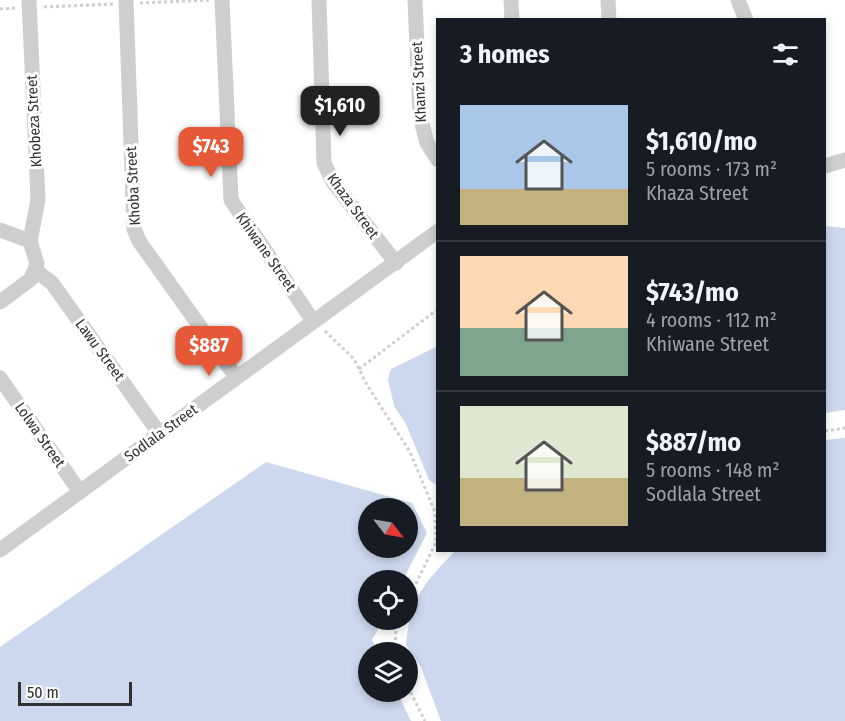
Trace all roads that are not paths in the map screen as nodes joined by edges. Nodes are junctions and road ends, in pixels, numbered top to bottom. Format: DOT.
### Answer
graph roads {
  1 [pos="29,0"];
  2 [pos="126,0"];
  3 [pos="222,0"];
  4 [pos="319,0"];
  5 [pos="415,0"];
  6 [pos="511,0"];
  7 [pos="608,0"];
  8 [pos="738,0"];
  9 [pos="512,18"];
  10 [pos="609,18"];
  11 [pos="745,18"];
  12 [pos="436,157"];
  13 [pos="845,160"];
  14 [pos="826,166"];
  15 [pos="0,230"];
  16 [pos="436,233"];
  17 [pos="30,241"];
  18 [pos="396,263"];
  19 [pos="36,271"];
  20 [pos="0,302"];
  21 [pos="313,321"];
  22 [pos="236,377"];
  23 [pos="0,378"];
  24 [pos="159,434"];
  25 [pos="80,492"];
  26 [pos="1,547"];
  1 -- 17 [label="street, Khobeza Street"];
  2 -- 22 [label="street, Khoba Street"];
  3 -- 21 [label="street, Khiwane Street"];
  4 -- 18 [label="street, Khaza Street"];
  5 -- 12 [label="street, Khanzi Street"];
  6 -- 9 [label="street"];
  7 -- 10 [label="street"];
  8 -- 11 [label="street"];
  13 -- 14 [label="street"];
  15 -- 17 [label="street"];
  16 -- 18 [label="street, Sodlala Street"];
  17 -- 19 [label="street"];
  18 -- 21 [label="street, Sodlala Street"];
  19 -- 20 [label="street"];
  19 -- 24 [label="street, Lawu Street"];
  21 -- 22 [label="street, Sodlala Street"];
  22 -- 24 [label="street, Sodlala Street"];
  23 -- 25 [label="street, Lolwa Street"];
  24 -- 25 [label="street, Sodlala Street"];
  25 -- 26 [label="street, Sodlala Street"];
}
